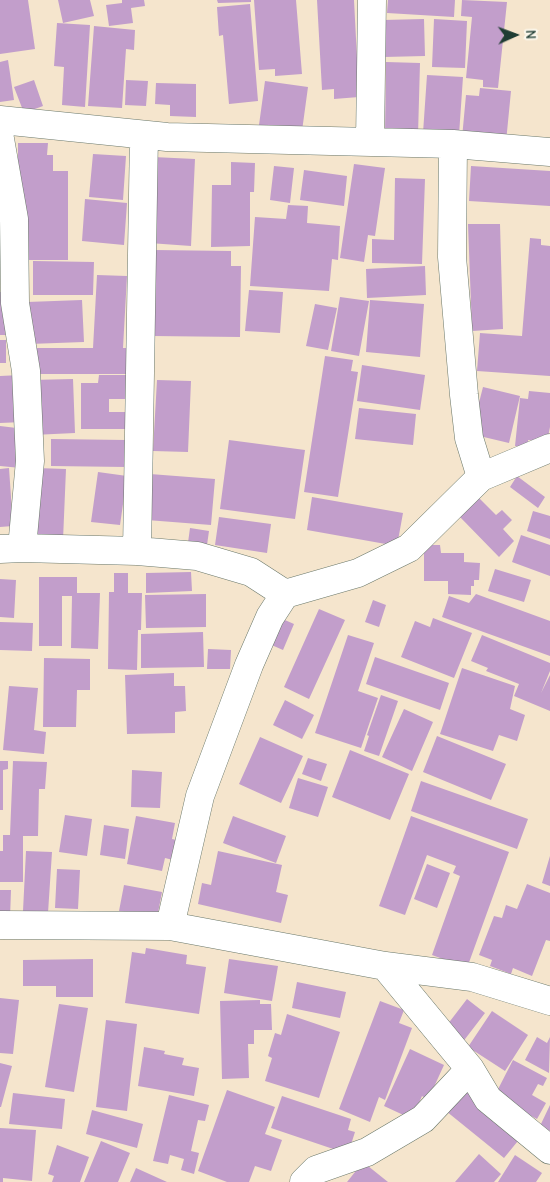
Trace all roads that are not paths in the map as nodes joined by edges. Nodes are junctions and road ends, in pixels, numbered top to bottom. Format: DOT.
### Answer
graph roads {
  1 [pos="372,0"];
  2 [pos="0,120"];
  3 [pos="144,135"];
  4 [pos="0,139"];
  5 [pos="370,142"];
  6 [pos="453,144"];
  7 [pos="550,152"];
  8 [pos="550,448"];
  9 [pos="481,477"];
  10 [pos="11,549"];
  11 [pos="137,551"];
  12 [pos="285,594"];
  13 [pos="0,926"];
  14 [pos="170,926"];
  15 [pos="386,966"];
  16 [pos="550,1001"];
  17 [pos="470,1069"];
  18 [pos="550,1150"];
  19 [pos="304,1182"];
  1 -- 5 [label="street"];
  2 -- 3 [label="street"];
  3 -- 5 [label="street"];
  3 -- 11 [label="street"];
  4 -- 10 [label="street"];
  5 -- 6 [label="street"];
  6 -- 7 [label="street"];
  6 -- 9 [label="street"];
  8 -- 9 [label="street"];
  9 -- 12 [label="street"];
  10 -- 11 [label="street"];
  11 -- 12 [label="street"];
  12 -- 14 [label="street"];
  13 -- 14 [label="street"];
  14 -- 15 [label="street"];
  15 -- 16 [label="street"];
  15 -- 17 [label="street"];
  17 -- 18 [label="street"];
  17 -- 19 [label="street"];
}
